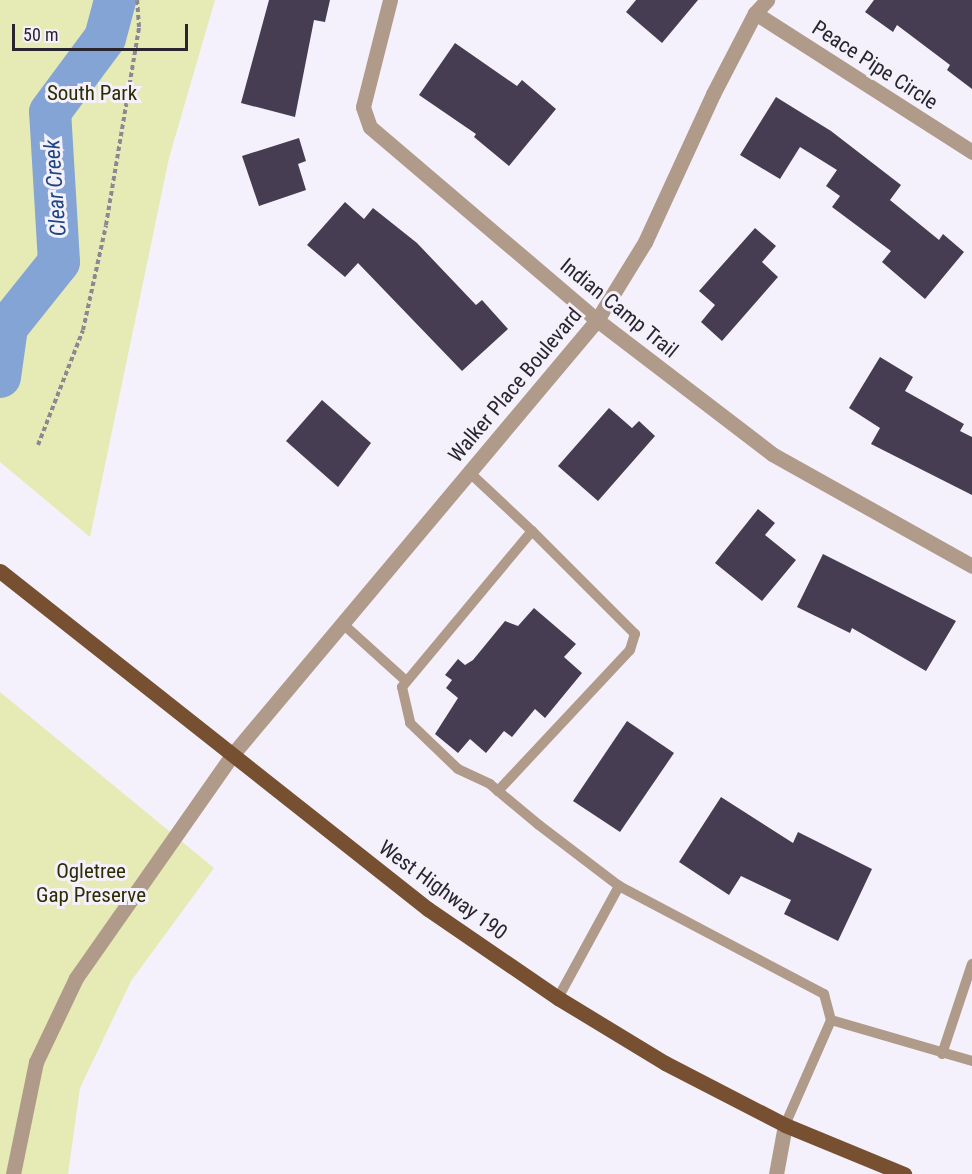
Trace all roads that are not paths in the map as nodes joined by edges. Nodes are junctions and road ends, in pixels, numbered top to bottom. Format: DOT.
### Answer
graph roads {
  1 [pos="390,0"];
  2 [pos="767,0"];
  3 [pos="755,13"];
  4 [pos="972,152"];
  5 [pos="597,320"];
  6 [pos="470,472"];
  7 [pos="532,531"];
  8 [pos="972,566"];
  9 [pos="0,572"];
  10 [pos="343,624"];
  11 [pos="406,681"];
  12 [pos="232,755"];
  13 [pos="498,791"];
  14 [pos="620,886"];
  15 [pos="972,964"];
  16 [pos="558,998"];
  17 [pos="831,1020"];
  18 [pos="942,1054"];
  19 [pos="972,1061"];
  20 [pos="784,1125"];
  21 [pos="13,1174"];
  22 [pos="776,1174"];
  23 [pos="904,1174"];
  1 -- 5 [label="street, Indian Camp Trail"];
  2 -- 3 [label="street, Walker Place Boulevard"];
  3 -- 4 [label="street, Peace Pipe Circle"];
  3 -- 5 [label="street, Walker Place Boulevard"];
  5 -- 6 [label="street, Walker Place Boulevard"];
  5 -- 8 [label="street, Indian Camp Trail"];
  6 -- 7 [label="lane"];
  6 -- 10 [label="street, Walker Place Boulevard"];
  7 -- 11 [label="lane"];
  7 -- 13 [label="lane"];
  9 -- 12 [label="main road, West Highway 190"];
  10 -- 11 [label="lane"];
  10 -- 12 [label="street, Walker Place Boulevard"];
  11 -- 13 [label="lane"];
  12 -- 16 [label="main road, West Highway 190"];
  12 -- 21 [label="street, Walker Place Boulevard"];
  13 -- 14 [label="lane"];
  14 -- 16 [label="lane"];
  14 -- 17 [label="lane"];
  15 -- 18 [label="lane"];
  16 -- 20 [label="main road, West Highway 190"];
  17 -- 18 [label="lane"];
  17 -- 20 [label="lane"];
  18 -- 19 [label="lane"];
  20 -- 22 [label="street"];
  20 -- 23 [label="main road, West Highway 190"];
}
